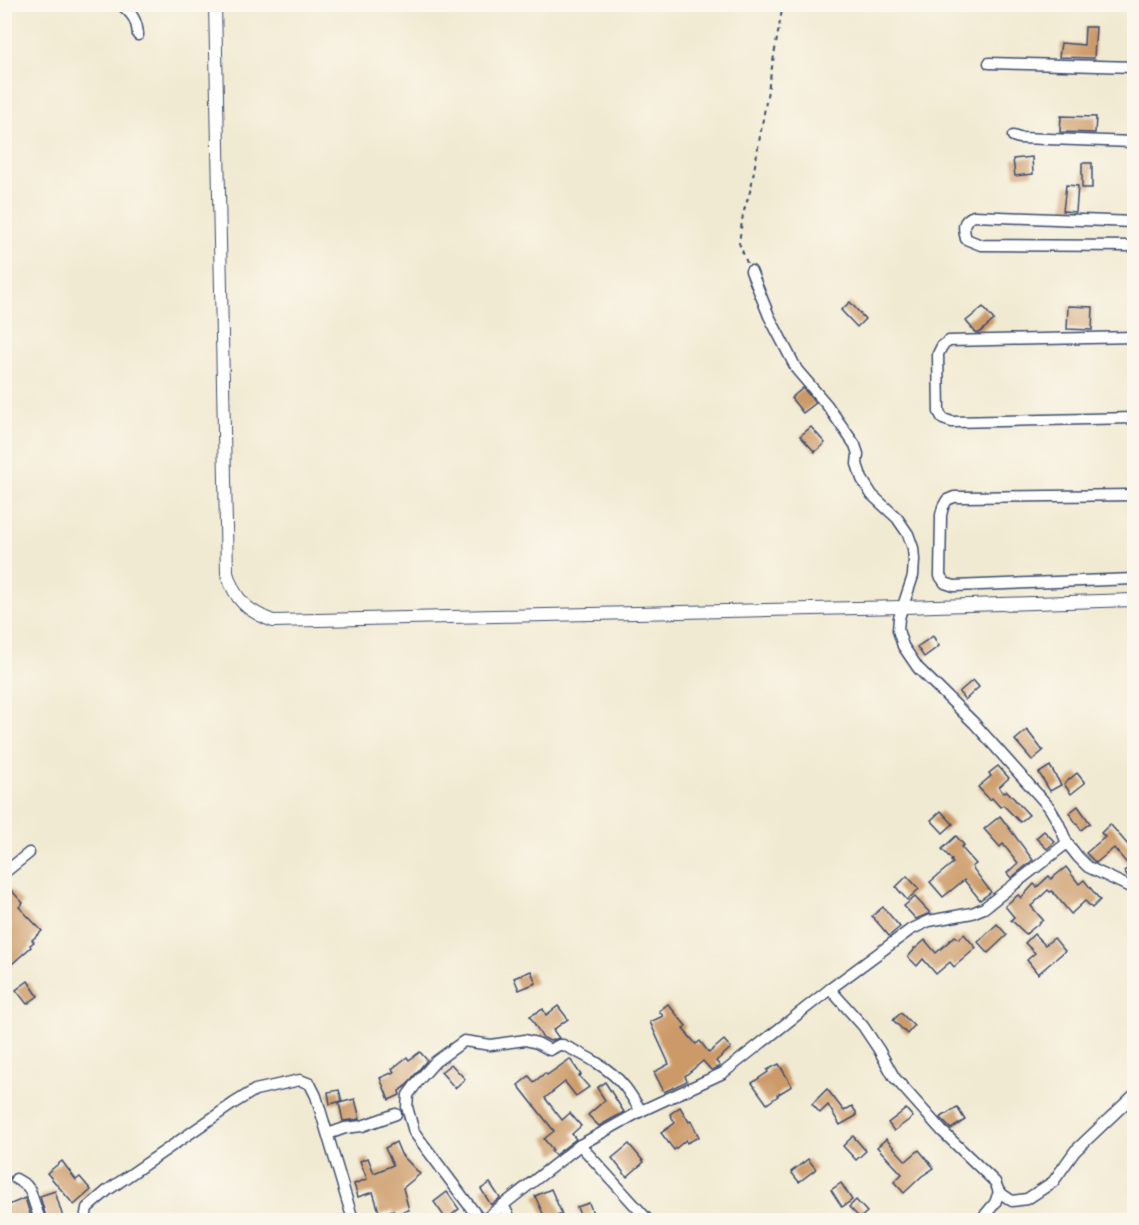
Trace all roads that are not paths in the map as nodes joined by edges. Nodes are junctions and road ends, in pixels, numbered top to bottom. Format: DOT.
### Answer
graph roads {
  1 [pos="120,4"];
  2 [pos="215,4"];
  3 [pos="138,35"];
  4 [pos="989,63"];
  5 [pos="1134,67"];
  6 [pos="1013,136"];
  7 [pos="1134,142"];
  8 [pos="1134,222"];
  9 [pos="1134,246"];
  10 [pos="751,271"];
  11 [pos="1134,337"];
  12 [pos="1134,418"];
  13 [pos="1134,495"];
  14 [pos="1134,579"];
  15 [pos="1134,600"];
  16 [pos="903,607"];
  17 [pos="1067,843"];
  18 [pos="29,853"];
  19 [pos="4,873"];
  20 [pos="1134,889"];
  21 [pos="830,989"];
  22 [pos="1134,1095"];
  23 [pos="641,1111"];
  24 [pos="396,1114"];
  25 [pos="328,1134"];
  26 [pos="580,1145"];
  27 [pos="16,1179"];
  28 [pos="999,1192"];
  29 [pos="503,1204"];
  30 [pos="40,1221"];
  31 [pos="85,1221"];
  32 [pos="353,1221"];
  33 [pos="482,1221"];
  34 [pos="511,1221"];
  35 [pos="648,1221"];
  36 [pos="981,1221"];
  1 -- 3 [label="street"];
  2 -- 16 [label="street"];
  4 -- 5 [label="street"];
  6 -- 7 [label="street"];
  8 -- 9 [label="street"];
  10 -- 16 [label="street"];
  11 -- 12 [label="street"];
  13 -- 14 [label="street"];
  15 -- 16 [label="street"];
  16 -- 17 [label="street"];
  17 -- 20 [label="street"];
  17 -- 21 [label="street"];
  18 -- 19 [label="street"];
  21 -- 23 [label="street"];
  21 -- 28 [label="street"];
  22 -- 28 [label="street"];
  23 -- 26 [label="street"];
  23 -- 33 [label="street"];
  24 -- 25 [label="street"];
  25 -- 31 [label="street"];
  25 -- 32 [label="street"];
  26 -- 29 [label="street"];
  26 -- 35 [label="street"];
  27 -- 30 [label="street"];
  28 -- 36 [label="street"];
  29 -- 33 [label="street"];
  29 -- 34 [label="street"];
}
